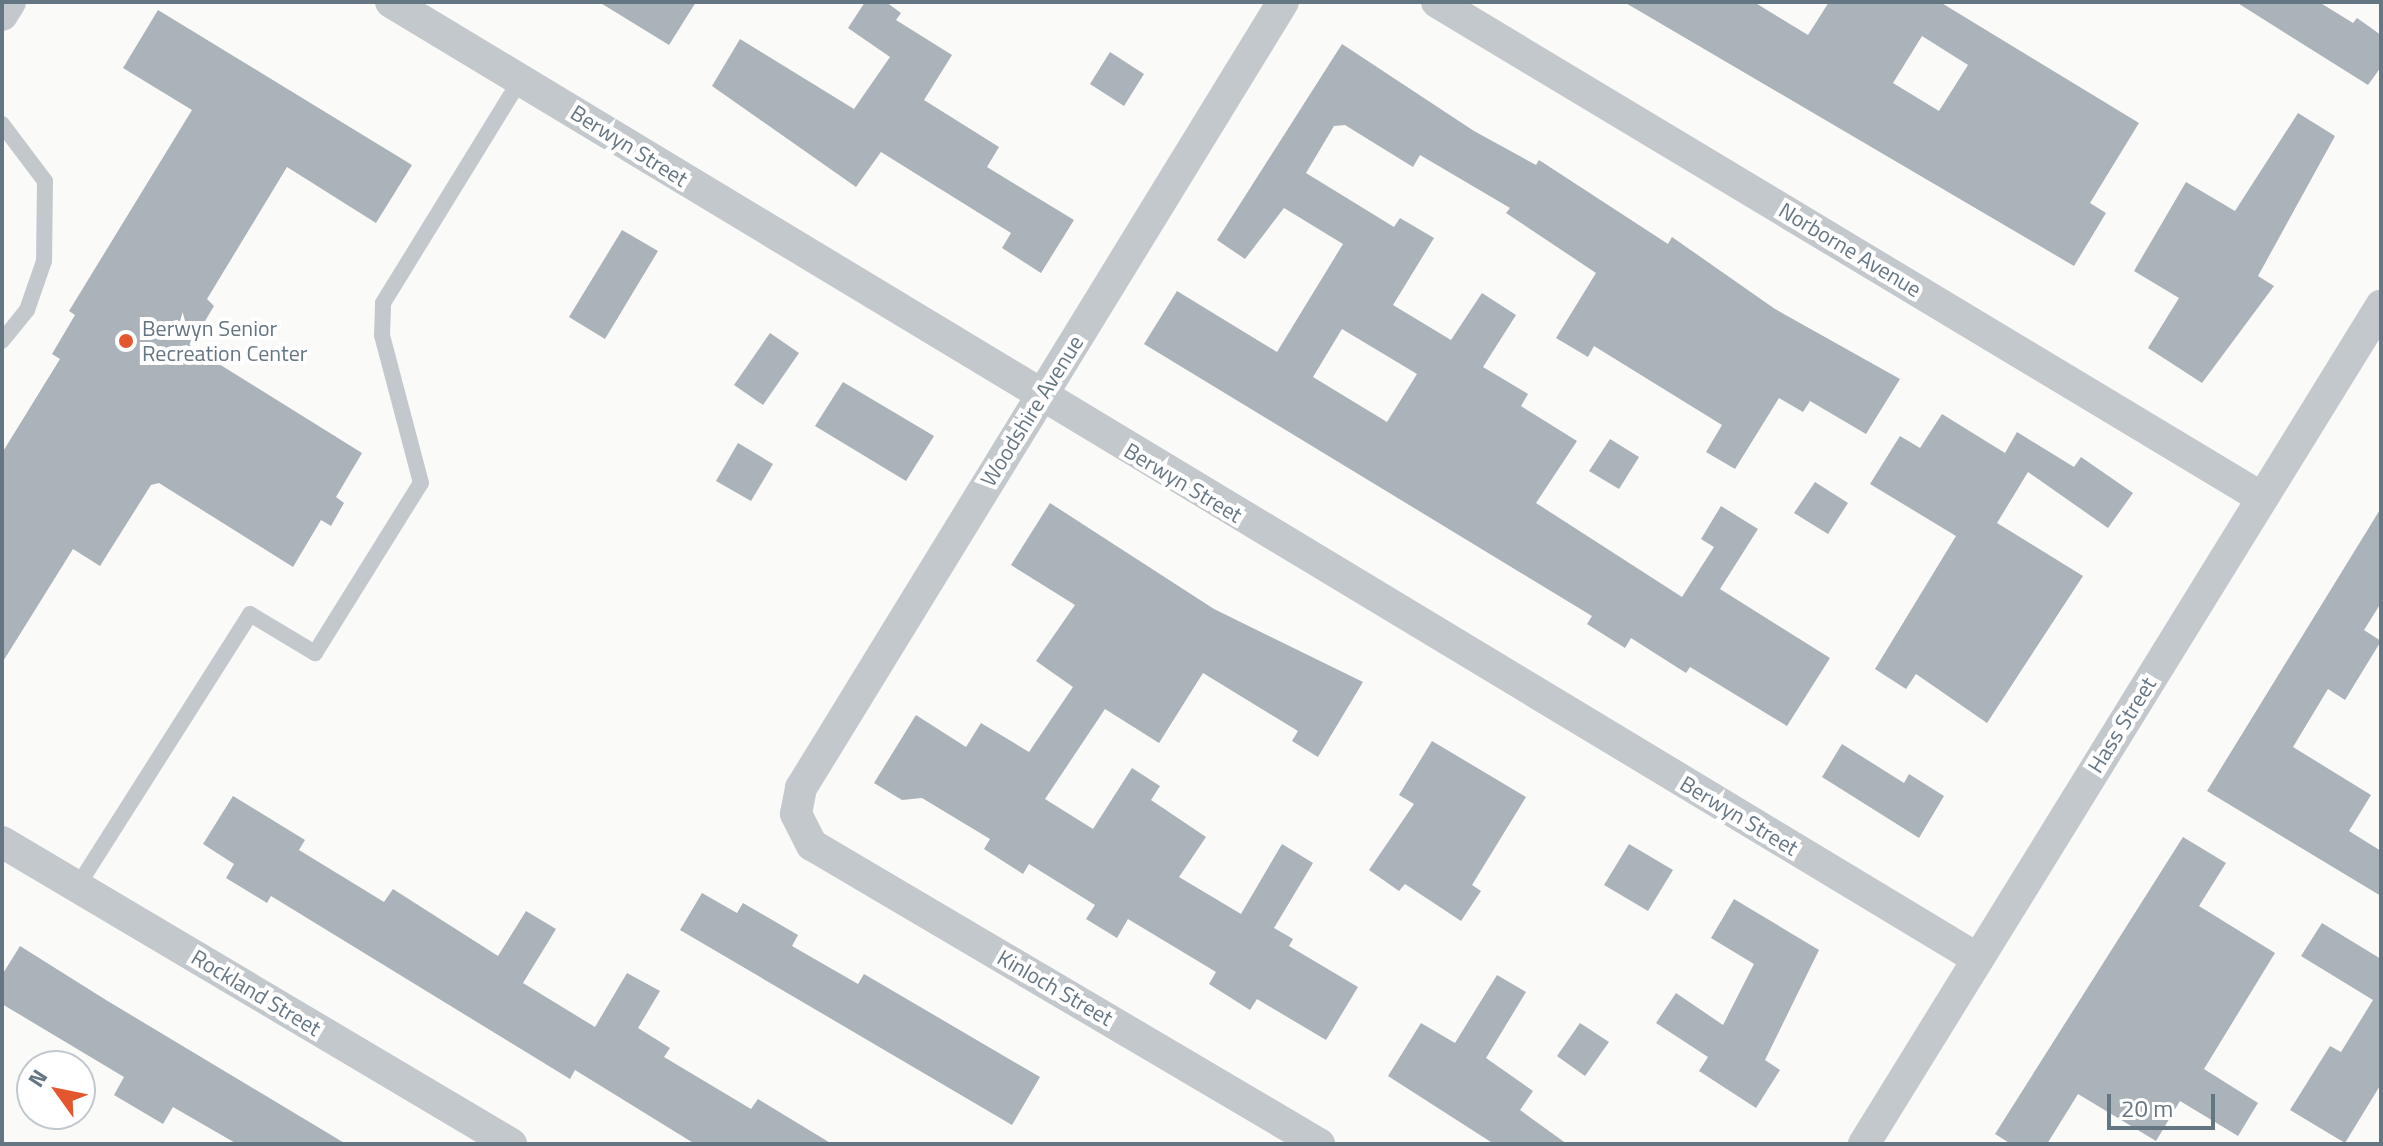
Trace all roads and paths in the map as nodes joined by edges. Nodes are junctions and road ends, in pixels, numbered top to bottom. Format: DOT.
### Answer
graph roads {
  1 [pos="10,2"];
  2 [pos="391,2"];
  3 [pos="1283,2"];
  4 [pos="1437,2"];
  5 [pos="2,15"];
  6 [pos="521,79"];
  7 [pos="2,124"];
  8 [pos="2381,306"];
  9 [pos="2,341"];
  10 [pos="1041,398"];
  11 [pos="2262,498"];
  12 [pos="799,824"];
  13 [pos="2,842"];
  14 [pos="77,887"];
  15 [pos="1978,959"];
  16 [pos="511,1144"];
  17 [pos="1319,1144"];
  18 [pos="1864,1144"];
  1 -- 5 [label="street"];
  2 -- 6 [label="street, Berwyn Street"];
  3 -- 10 [label="street, Woodshire Avenue"];
  4 -- 11 [label="street, Norborne Avenue"];
  6 -- 10 [label="street, Berwyn Street"];
  6 -- 14 [label="lane"];
  7 -- 9 [label="lane"];
  8 -- 11 [label="street, Hass Street"];
  10 -- 12 [label="street, Woodshire Avenue"];
  10 -- 15 [label="street, Berwyn Street"];
  11 -- 15 [label="street, Hass Street"];
  12 -- 17 [label="street, Kinloch Street"];
  13 -- 14 [label="street, Rockland Street"];
  14 -- 16 [label="street, Rockland Street"];
  15 -- 18 [label="street, Hass Street"];
}
